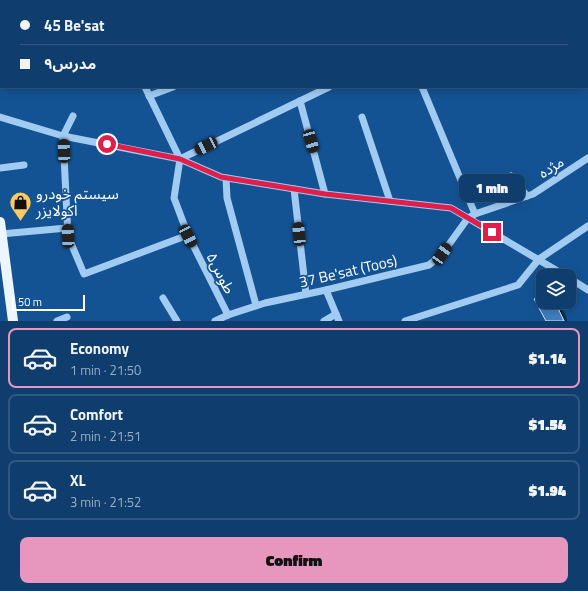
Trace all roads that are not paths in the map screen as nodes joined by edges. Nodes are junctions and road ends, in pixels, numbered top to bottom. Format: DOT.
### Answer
graph roads {
  1 [pos="145,88"];
  2 [pos="171,88"];
  3 [pos="327,88"];
  4 [pos="422,88"];
  5 [pos="149,96"];
  6 [pos="300,101"];
  7 [pos="73,116"];
  8 [pos="0,117"];
  9 [pos="362,117"];
  10 [pos="64,136"];
  11 [pos="588,158"];
  12 [pos="180,159"];
  13 [pos="24,166"];
  14 [pos="0,168"];
  15 [pos="511,176"];
  16 [pos="226,178"];
  17 [pos="494,185"];
  18 [pos="294,189"];
  19 [pos="325,194"];
  20 [pos="526,196"];
  21 [pos="390,201"];
  22 [pos="503,204"];
  23 [pos="475,214"];
  24 [pos="468,218"];
  25 [pos="0,222"];
  26 [pos="588,226"];
  27 [pos="67,228"];
  28 [pos="1,234"];
  29 [pos="188,236"];
  30 [pos="539,259"];
  31 [pos="555,269"];
  32 [pos="3,272"];
  33 [pos="576,282"];
  34 [pos="587,287"];
  35 [pos="326,290"];
  36 [pos="306,294"];
  37 [pos="163,298"];
  38 [pos="256,306"];
  39 [pos="228,315"];
  40 [pos="67,317"];
  41 [pos="338,317"];
  42 [pos="13,321"];
  43 [pos="57,321"];
  44 [pos="177,321"];
  45 [pos="215,321"];
  46 [pos="324,321"];
  47 [pos="404,321"];
  1 -- 5 [label="street"];
  2 -- 5 [label="street"];
  3 -- 6 [label="street"];
  4 -- 23 [label="street"];
  5 -- 12 [label="street"];
  6 -- 12 [label="street"];
  6 -- 19 [label="street"];
  7 -- 10 [label="street"];
  8 -- 10 [label="street"];
  9 -- 21 [label="street"];
  10 -- 12 [label="street"];
  10 -- 27 [label="street"];
  11 -- 20 [label="street, مژده"];
  12 -- 16 [label="street"];
  12 -- 29 [label="street, طوس۵"];
  13 -- 14 [label="street"];
  15 -- 20 [label="street"];
  16 -- 18 [label="street"];
  16 -- 38 [label="street"];
  17 -- 22 [label="street"];
  18 -- 19 [label="street"];
  18 -- 36 [label="street"];
  19 -- 21 [label="street"];
  20 -- 22 [label="street, مژده"];
  21 -- 24 [label="street"];
  22 -- 23 [label="street, مژده"];
  23 -- 24 [label="street, مژده"];
  24 -- 30 [label="street"];
  24 -- 35 [label="street, 37 Be'sat (Toos)"];
  25 -- 28 [label="main road"];
  26 -- 30 [label="street"];
  27 -- 28 [label="street"];
  27 -- 29 [label="street"];
  28 -- 32 [label="main road"];
  29 -- 39 [label="street, طوس۵"];
  30 -- 31 [label="street"];
  30 -- 47 [label="street"];
  32 -- 42 [label="main road"];
  33 -- 34 [label="street"];
  35 -- 36 [label="street, 37 Be'sat (Toos)"];
  35 -- 41 [label="street"];
  36 -- 38 [label="street, 37 Be'sat (Toos)"];
  37 -- 44 [label="street"];
  38 -- 39 [label="street, 37 Be'sat (Toos)"];
  39 -- 45 [label="street, 37 Be'sat (Toos)"];
  40 -- 43 [label="street"];
  41 -- 46 [label="street"];
}
